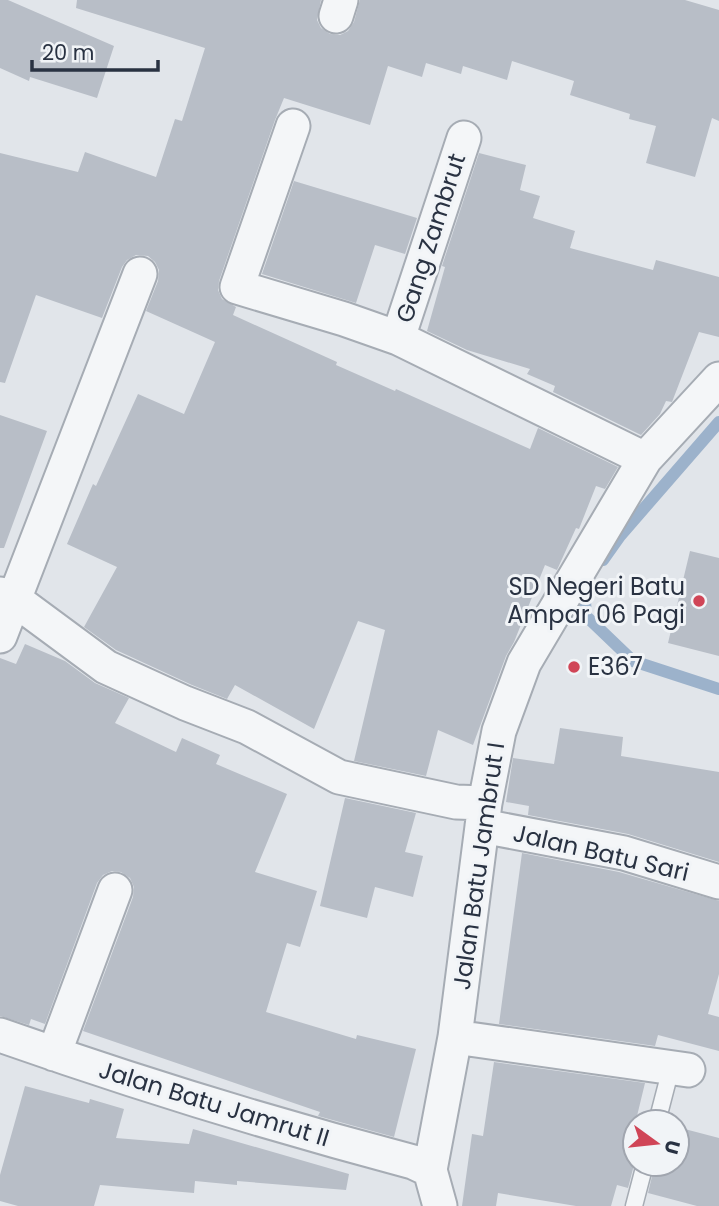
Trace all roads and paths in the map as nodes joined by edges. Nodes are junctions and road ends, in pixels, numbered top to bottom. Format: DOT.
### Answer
graph roads {
  1 [pos="293,126"];
  2 [pos="464,138"];
  3 [pos="140,274"];
  4 [pos="398,338"];
  5 [pos="719,379"];
  6 [pos="645,459"];
  7 [pos="7,596"];
  8 [pos="0,636"];
  9 [pos="484,815"];
  10 [pos="719,882"];
  11 [pos="114,890"];
  12 [pos="0,1034"];
  13 [pos="455,1037"];
  14 [pos="54,1054"];
  15 [pos="679,1069"];
  16 [pos="663,1108"];
  17 [pos="430,1170"];
  18 [pos="641,1178"];
  19 [pos="440,1206"];
  20 [pos="634,1206"];
  1 -- 4 [label="street"];
  2 -- 4 [label="street, Gang Zambrut"];
  3 -- 7 [label="street"];
  4 -- 6 [label="street"];
  5 -- 6 [label="street, Jalan Batu Jambrut I"];
  6 -- 9 [label="street, Jalan Batu Jambrut I"];
  7 -- 8 [label="street"];
  7 -- 9 [label="street, Jalan Batu Sari"];
  9 -- 10 [label="street, Jalan Batu Sari"];
  9 -- 13 [label="street, Jalan Batu Jambrut I"];
  11 -- 14 [label="street"];
  12 -- 14 [label="street, Jalan Batu Jamrut II"];
  13 -- 15 [label="street"];
  13 -- 17 [label="street, Jalan Batu Jambrut I"];
  14 -- 17 [label="street, Jalan Batu Jamrut II"];
  15 -- 16 [label="lane"];
  17 -- 19 [label="street, Jalan Batu Jambrut I"];
  18 -- 20 [label="lane"];
}
